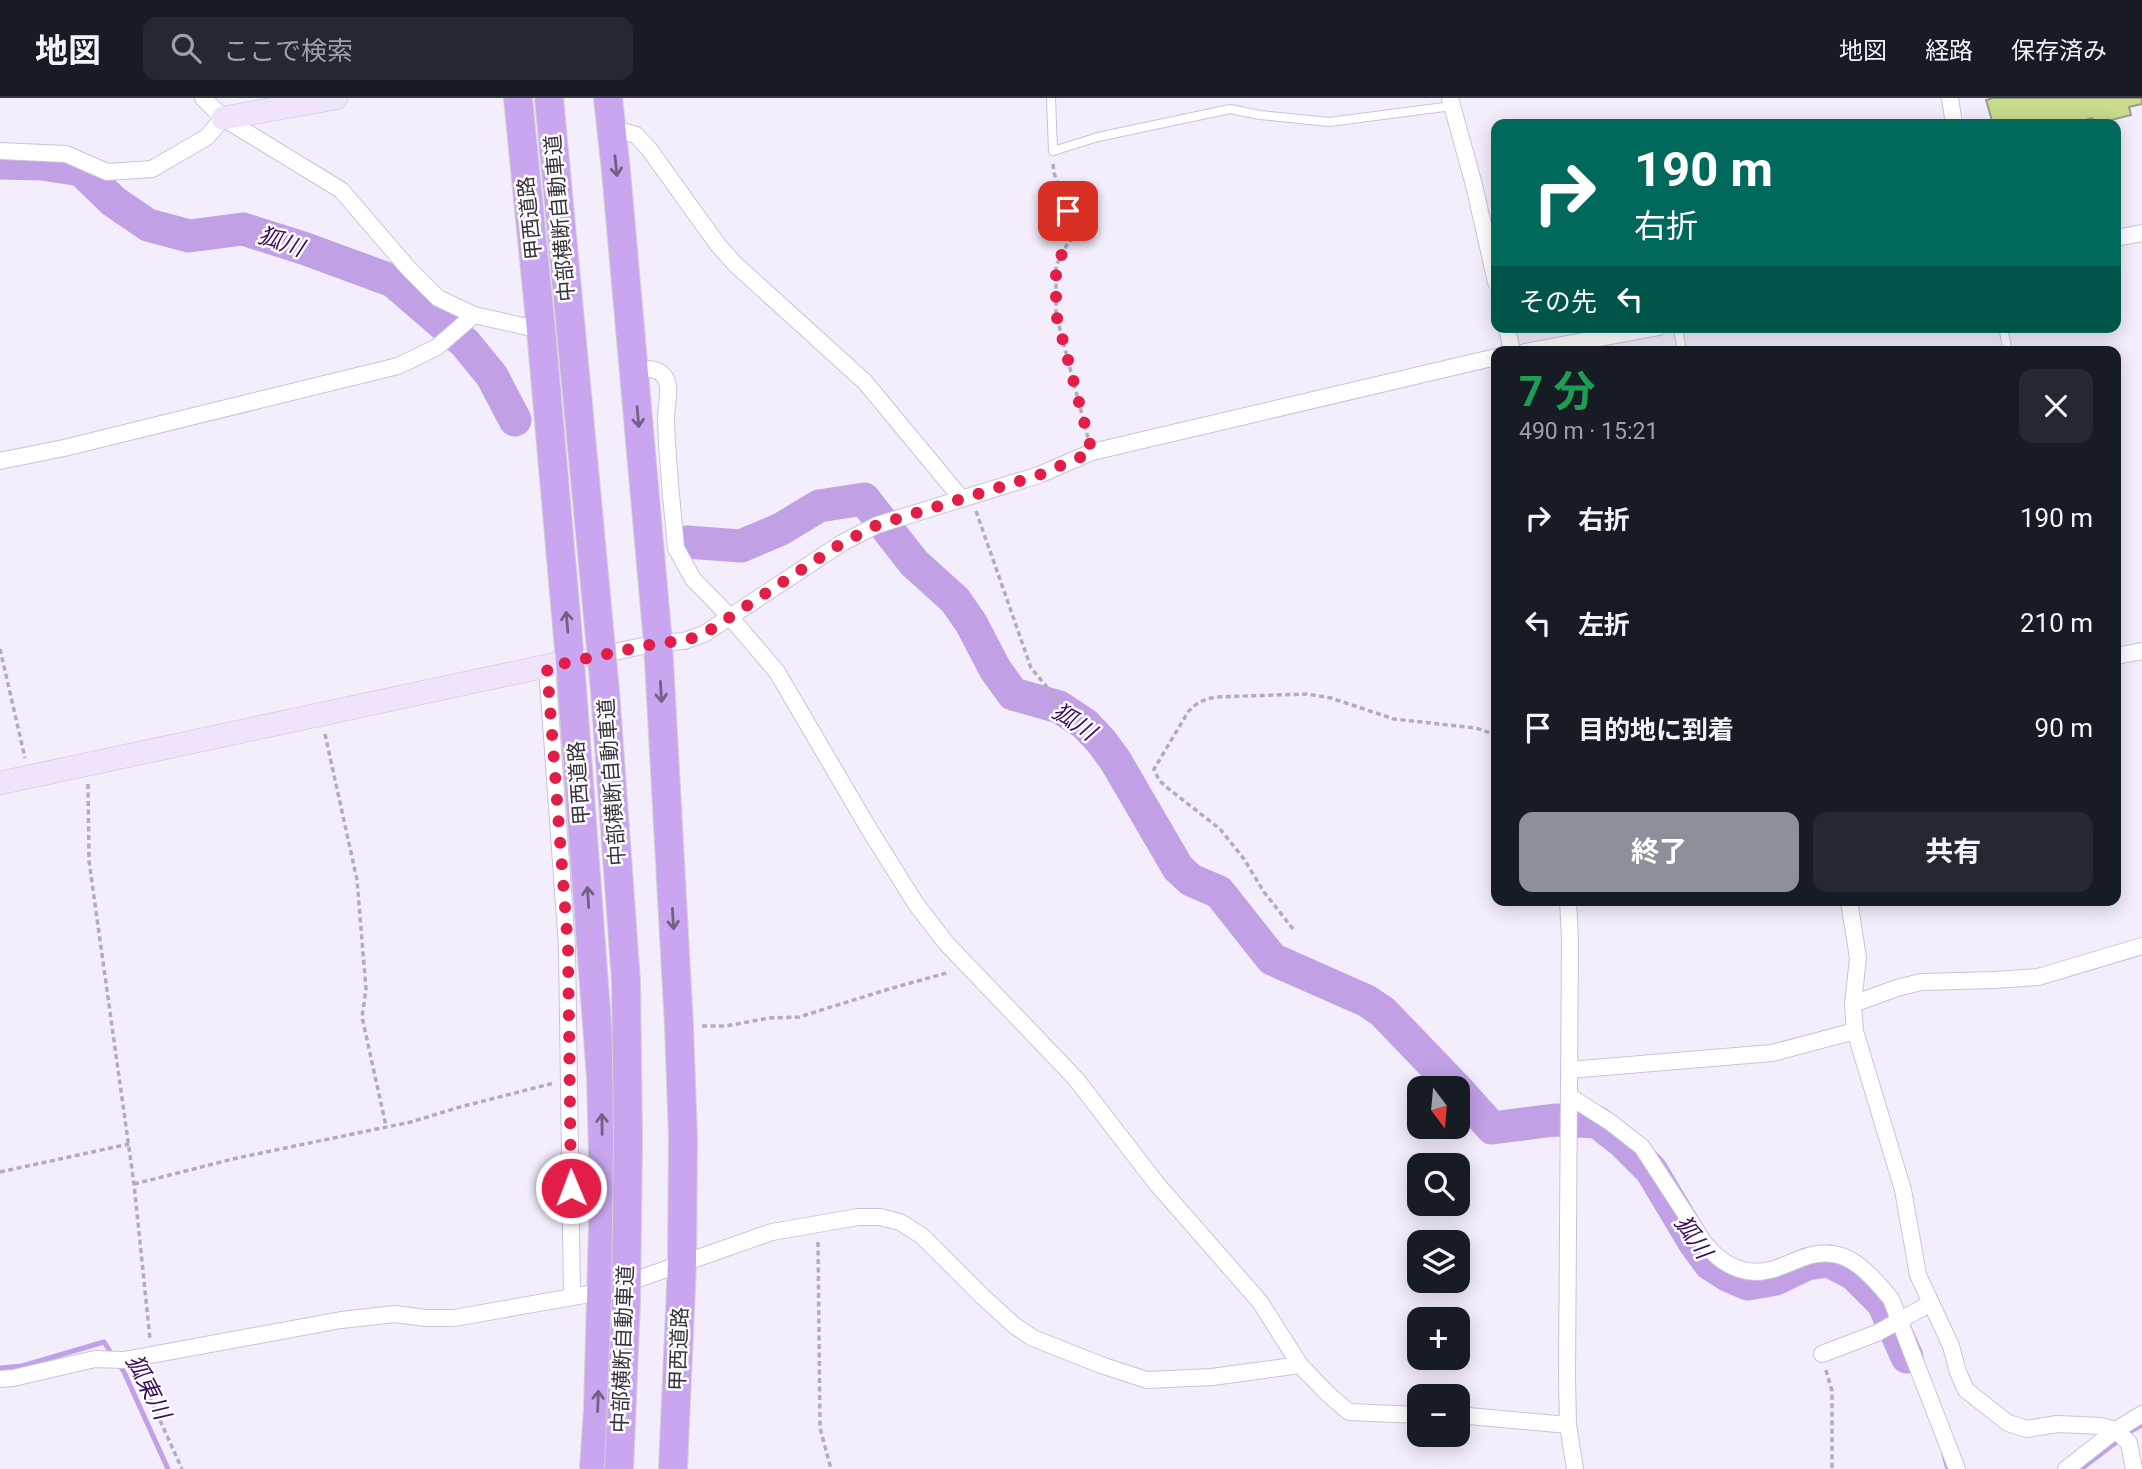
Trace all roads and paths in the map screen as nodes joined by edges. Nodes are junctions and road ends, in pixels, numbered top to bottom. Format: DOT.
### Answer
graph roads {
  1 [pos="203,98"];
  2 [pos="336,98"];
  3 [pos="518,98"];
  4 [pos="541,98"];
  5 [pos="549,98"];
  6 [pos="608,98"];
  7 [pos="1051,98"];
  8 [pos="1950,98"];
  9 [pos="1451,102"];
  10 [pos="223,118"];
  11 [pos="1953,119"];
  12 [pos="611,128"];
  13 [pos="0,151"];
  14 [pos="1053,151"];
  15 [pos="527,182"];
  16 [pos="2142,233"];
  17 [pos="2121,237"];
  18 [pos="1491,260"];
  19 [pos="473,316"];
  20 [pos="541,330"];
  21 [pos="1627,333"];
  22 [pos="1557,346"];
  23 [pos="1491,359"];
  24 [pos="634,369"];
  25 [pos="1092,452"];
  26 [pos="0,461"];
  27 [pos="966,497"];
  28 [pos="731,618"];
  29 [pos="658,643"];
  30 [pos="0,649"];
  31 [pos="2142,651"];
  32 [pos="2121,655"];
  33 [pos="559,664"];
  34 [pos="1058,700"];
  35 [pos="320,715"];
  36 [pos="1491,733"];
  37 [pos="88,765"];
  38 [pos="30,777"];
  39 [pos="0,783"];
  40 [pos="1568,906"];
  41 [pos="1850,906"];
  42 [pos="1293,929"];
  43 [pos="2142,946"];
  44 [pos="969,967"];
  45 [pos="1853,1004"];
  46 [pos="679,1026"];
  47 [pos="1855,1031"];
  48 [pos="1569,1070"];
  49 [pos="570,1079"];
  50 [pos="1569,1097"];
  51 [pos="386,1126"];
  52 [pos="129,1144"];
  53 [pos="0,1172"];
  54 [pos="134,1184"];
  55 [pos="818,1224"];
  56 [pos="682,1264"];
  57 [pos="601,1292"];
  58 [pos="572,1297"];
  59 [pos="1931,1303"];
  60 [pos="1899,1322"];
  61 [pos="1822,1354"];
  62 [pos="151,1355"];
  63 [pos="128,1360"];
  64 [pos="1300,1365"];
  65 [pos="0,1379"];
  66 [pos="1407,1414"];
  67 [pos="2142,1414"];
  68 [pos="1470,1416"];
  69 [pos="1568,1425"];
  70 [pos="2116,1430"];
  71 [pos="182,1469"];
  72 [pos="594,1469"];
  73 [pos="619,1469"];
  74 [pos="673,1469"];
  75 [pos="831,1469"];
  76 [pos="1575,1469"];
  77 [pos="1832,1469"];
  78 [pos="1957,1469"];
  79 [pos="2066,1469"];
  80 [pos="2134,1469"];
  1 -- 10 [label="street"];
  2 -- 10 [label="street"];
  3 -- 15 [label="highway, 甲西道路"];
  4 -- 15 [label="highway"];
  5 -- 73 [label="highway, 中部横断自動車道, bridge"];
  6 -- 12 [label="highway, 甲西道路"];
  7 -- 14 [label="lane"];
  8 -- 11 [label="street"];
  9 -- 14 [label="lane"];
  9 -- 18 [label="street"];
  10 -- 13 [label="street"];
  10 -- 19 [label="street"];
  12 -- 24 [label="highway, 甲西道路, one-way"];
  12 -- 27 [label="street"];
  14 -- 25 [label="path"];
  15 -- 20 [label="highway, 甲西道路"];
  16 -- 17 [label="street"];
  19 -- 20 [label="street"];
  19 -- 26 [label="street"];
  33 -- 20 [label="highway, 甲西道路, one-way"];
  21 -- 22 [label="street"];
  23 -- 25 [label="street"];
  24 -- 28 [label="street"];
  24 -- 29 [label="highway, 甲西道路, one-way"];
  25 -- 27 [label="street"];
  27 -- 28 [label="street"];
  27 -- 34 [label="path"];
  28 -- 29 [label="street"];
  28 -- 44 [label="street"];
  29 -- 33 [label="street"];
  29 -- 46 [label="highway, 甲西道路, one-way"];
  30 -- 38 [label="path"];
  31 -- 32 [label="street"];
  33 -- 35 [label="street"];
  33 -- 49 [label="street"];
  57 -- 33 [label="highway, 甲西道路, one-way"];
  35 -- 37 [label="street"];
  35 -- 51 [label="path"];
  36 -- 42 [label="path"];
  37 -- 38 [label="street"];
  37 -- 52 [label="path"];
  38 -- 39 [label="street"];
  40 -- 48 [label="street"];
  41 -- 45 [label="street"];
  43 -- 45 [label="street"];
  44 -- 46 [label="path"];
  44 -- 64 [label="street"];
  45 -- 47 [label="street"];
  46 -- 56 [label="highway, 甲西道路"];
  47 -- 48 [label="street"];
  47 -- 59 [label="street"];
  48 -- 50 [label="street"];
  49 -- 51 [label="path"];
  49 -- 58 [label="street"];
  50 -- 60 [label="street"];
  50 -- 69 [label="street"];
  51 -- 54 [label="path"];
  52 -- 53 [label="path"];
  52 -- 54 [label="path"];
  54 -- 62 [label="path"];
  55 -- 56 [label="street"];
  55 -- 64 [label="street"];
  55 -- 75 [label="path"];
  56 -- 57 [label="street"];
  56 -- 74 [label="highway, 甲西道路"];
  57 -- 58 [label="street"];
  72 -- 57 [label="highway, 甲西道路, one-way"];
  58 -- 62 [label="street"];
  59 -- 60 [label="street"];
  59 -- 70 [label="street"];
  60 -- 61 [label="street"];
  60 -- 78 [label="street"];
  61 -- 77 [label="path"];
  62 -- 63 [label="street"];
  63 -- 65 [label="street"];
  63 -- 71 [label="path"];
  64 -- 66 [label="street"];
  67 -- 70 [label="street"];
  68 -- 69 [label="street"];
  69 -- 76 [label="street"];
  70 -- 79 [label="street"];
  70 -- 80 [label="street"];
}
